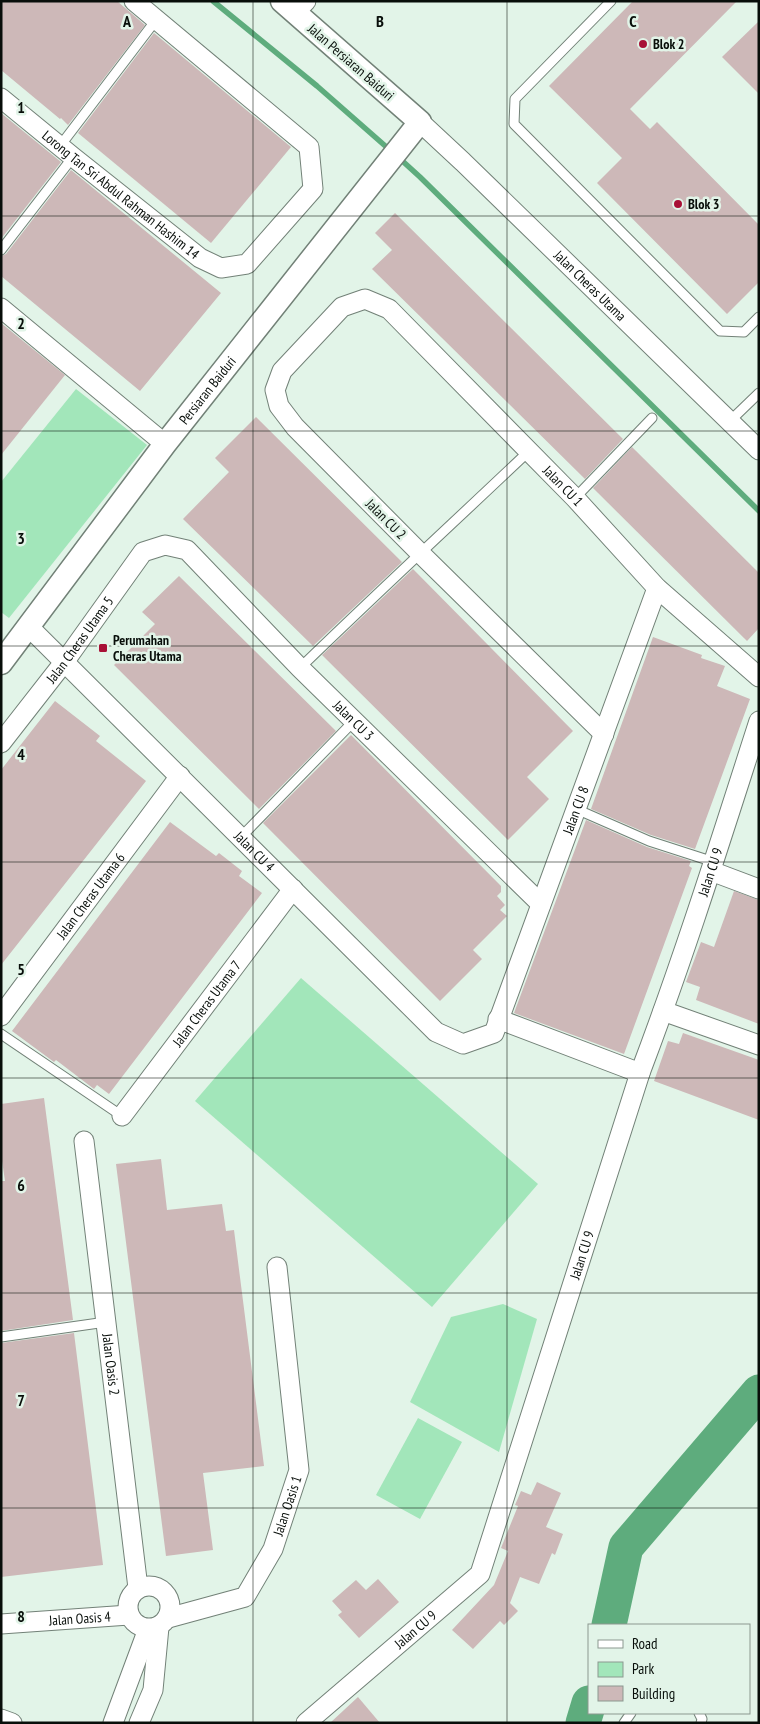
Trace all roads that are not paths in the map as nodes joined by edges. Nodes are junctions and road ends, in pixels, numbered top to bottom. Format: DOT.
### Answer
graph roads {
  1 [pos="134,1"];
  2 [pos="611,1"];
  3 [pos="294,5"];
  4 [pos="156,20"];
  5 [pos="1,98"];
  6 [pos="420,122"];
  7 [pos="67,152"];
  8 [pos="1,250"];
  9 [pos="365,299"];
  10 [pos="1,308"];
  11 [pos="759,317"];
  12 [pos="759,393"];
  13 [pos="652,418"];
  14 [pos="730,421"];
  15 [pos="165,444"];
  16 [pos="759,450"];
  17 [pos="528,452"];
  18 [pos="575,498"];
  19 [pos="165,545"];
  20 [pos="421,554"];
  21 [pos="657,588"];
  22 [pos="29,627"];
  23 [pos="65,661"];
  24 [pos="1,662"];
  25 [pos="300,668"];
  26 [pos="759,677"];
  27 [pos="759,721"];
  28 [pos="354,722"];
  29 [pos="604,734"];
  30 [pos="1,743"];
  31 [pos="180,776"];
  32 [pos="576,809"];
  33 [pos="241,837"];
  34 [pos="712,866"];
  35 [pos="293,889"];
  36 [pos="759,889"];
  37 [pos="541,904"];
  38 [pos="663,1011"];
  39 [pos="1,1016"];
  40 [pos="496,1026"];
  41 [pos="1,1034"];
  42 [pos="759,1045"];
  43 [pos="640,1072"];
  44 [pos="122,1116"];
  45 [pos="84,1141"];
  46 [pos="278,1267"];
  47 [pos="106,1322"];
  48 [pos="1,1337"];
  49 [pos="138,1588"];
  50 [pos="129,1615"];
  51 [pos="1,1624"];
  52 [pos="159,1624"];
  53 [pos="1,1719"];
  54 [pos="12,1723"];
  55 [pos="112,1723"];
  56 [pos="139,1723"];
  57 [pos="306,1723"];
  1 -- 4 [label="street"];
  2 -- 11 [label="lane"];
  3 -- 6 [label="street, Jalan Persiaran Baiduri"];
  4 -- 7 [label="lane"];
  4 -- 7 [label="street, Lorong Tan Sri Abdul Rahman Hashim 14"];
  5 -- 7 [label="street, Lorong Tan Sri Abdul Rahman Hashim 14"];
  6 -- 14 [label="street, Jalan Cheras Utama"];
  6 -- 15 [label="street, Persiaran Baiduri"];
  7 -- 8 [label="lane"];
  9 -- 17 [label="street, Jalan CU 1"];
  9 -- 20 [label="street, Jalan CU 2"];
  10 -- 15 [label="street"];
  12 -- 14 [label="lane"];
  13 -- 18 [label="lane"];
  14 -- 16 [label="street, Jalan Cheras Utama"];
  15 -- 22 [label="street, Persiaran Baiduri"];
  17 -- 18 [label="street, Jalan CU 1"];
  17 -- 20 [label="lane"];
  18 -- 21 [label="street, Jalan CU 1"];
  19 -- 23 [label="street, Jalan Cheras Utama 5"];
  19 -- 25 [label="street, Jalan CU 3"];
  20 -- 25 [label="lane"];
  20 -- 29 [label="street, Jalan CU 2"];
  21 -- 26 [label="street, Jalan CU 1"];
  21 -- 29 [label="street, Jalan CU 8"];
  22 -- 23 [label="street, Jalan CU 4"];
  22 -- 24 [label="street, Persiaran Baiduri"];
  23 -- 30 [label="street, Jalan Cheras Utama 5"];
  23 -- 31 [label="street, Jalan CU 4"];
  25 -- 28 [label="street, Jalan CU 3"];
  27 -- 34 [label="street, Jalan CU 9"];
  28 -- 33 [label="lane"];
  28 -- 37 [label="street, Jalan CU 3"];
  29 -- 32 [label="street, Jalan CU 8"];
  31 -- 33 [label="street, Jalan CU 4"];
  31 -- 39 [label="street, Jalan Cheras Utama 6"];
  32 -- 34 [label="lane"];
  32 -- 37 [label="street, Jalan CU 8"];
  33 -- 35 [label="street, Jalan CU 4"];
  34 -- 36 [label="street"];
  34 -- 38 [label="street, Jalan CU 9"];
  35 -- 40 [label="street, Jalan CU 4"];
  35 -- 44 [label="street, Jalan Cheras Utama 7"];
  37 -- 40 [label="street, Jalan CU 8"];
  38 -- 42 [label="street"];
  38 -- 43 [label="street, Jalan CU 9"];
  40 -- 43 [label="street"];
  41 -- 44 [label="lane"];
  43 -- 57 [label="street, Jalan CU 9"];
  45 -- 47 [label="street, Jalan Oasis 2"];
  46 -- 52 [label="street, Jalan Oasis 1"];
  47 -- 48 [label="lane"];
  47 -- 49 [label="street, Jalan Oasis 2"];
  49 -- 50 [label="street"];
  49 -- 52 [label="street"];
  50 -- 51 [label="street, Jalan Oasis 4"];
  50 -- 52 [label="street"];
  52 -- 55 [label="street"];
  52 -- 56 [label="street"];
  53 -- 54 [label="street"];
}
